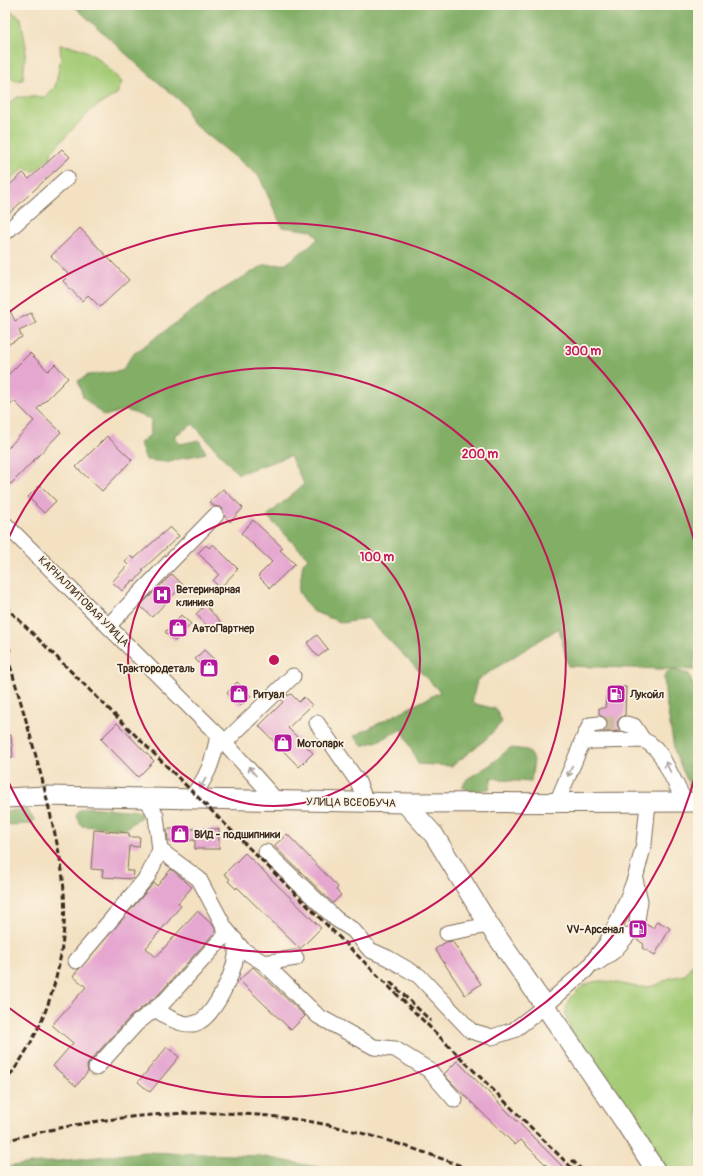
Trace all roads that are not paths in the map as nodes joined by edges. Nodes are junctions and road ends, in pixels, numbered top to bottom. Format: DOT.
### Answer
graph roads {
  1 [pos="67,178"];
  2 [pos="5,233"];
  3 [pos="216,515"];
  4 [pos="5,524"];
  5 [pos="109,625"];
  6 [pos="293,676"];
  7 [pos="317,723"];
  8 [pos="599,724"];
  9 [pos="626,724"];
  10 [pos="222,739"];
  11 [pos="643,740"];
  12 [pos="581,744"];
  13 [pos="5,798"];
  14 [pos="147,799"];
  15 [pos="189,800"];
  16 [pos="277,801"];
  17 [pos="366,802"];
  18 [pos="557,802"];
  19 [pos="648,802"];
  20 [pos="692,802"];
  21 [pos="405,803"];
  22 [pos="160,850"];
  23 [pos="266,852"];
  24 [pos="635,879"];
  25 [pos="637,920"];
  26 [pos="489,925"];
  27 [pos="225,928"];
  28 [pos="447,933"];
  29 [pos="628,935"];
  30 [pos="235,940"];
  31 [pos="296,958"];
  32 [pos="76,961"];
  33 [pos="264,963"];
  34 [pos="586,970"];
  35 [pos="545,1006"];
  36 [pos="156,1009"];
  37 [pos="96,1068"];
  38 [pos="455,1100"];
  39 [pos="656,1171"];
  1 -- 2 [label="street"];
  3 -- 5 [label="street"];
  4 -- 5 [label="street, КАРНАЛЛИТОВАЯ УЛИЦА"];
  5 -- 10 [label="street, КАРНАЛЛИТОВАЯ УЛИЦА"];
  6 -- 10 [label="street"];
  7 -- 17 [label="street"];
  8 -- 12 [label="street"];
  9 -- 11 [label="street"];
  10 -- 15 [label="street, one-way"];
  16 -- 10 [label="street, КАРНАЛЛИТОВАЯ УЛИЦА, one-way"];
  11 -- 12 [label="street"];
  20 -- 11 [label="street, one-way"];
  12 -- 18 [label="street, one-way"];
  13 -- 14 [label="main road, УЛИЦА ВСЕОБУЧА"];
  14 -- 15 [label="main road, УЛИЦА ВСЕОБУЧА"];
  14 -- 22 [label="street"];
  15 -- 16 [label="main road, УЛИЦА ВСЕОБУЧА"];
  16 -- 17 [label="main road, УЛИЦА ВСЕОБУЧА"];
  17 -- 21 [label="main road, УЛИЦА ВСЕОБУЧА"];
  18 -- 19 [label="main road, УЛИЦА ВСЕОБУЧА"];
  18 -- 21 [label="main road, УЛИЦА ВСЕОБУЧА"];
  19 -- 20 [label="main road, УЛИЦА ВСЕОБУЧА"];
  19 -- 24 [label="street"];
  21 -- 26 [label="main road"];
  22 -- 27 [label="street"];
  22 -- 32 [label="street"];
  23 -- 35 [label="street"];
  24 -- 25 [label="street"];
  24 -- 34 [label="street"];
  26 -- 28 [label="street"];
  26 -- 35 [label="main road"];
  27 -- 30 [label="street"];
  27 -- 36 [label="street"];
  29 -- 34 [label="street"];
  30 -- 33 [label="street"];
  30 -- 36 [label="street"];
  31 -- 33 [label="street"];
  33 -- 38 [label="street"];
  34 -- 35 [label="street"];
  35 -- 39 [label="main road"];
  36 -- 37 [label="street"];
}
